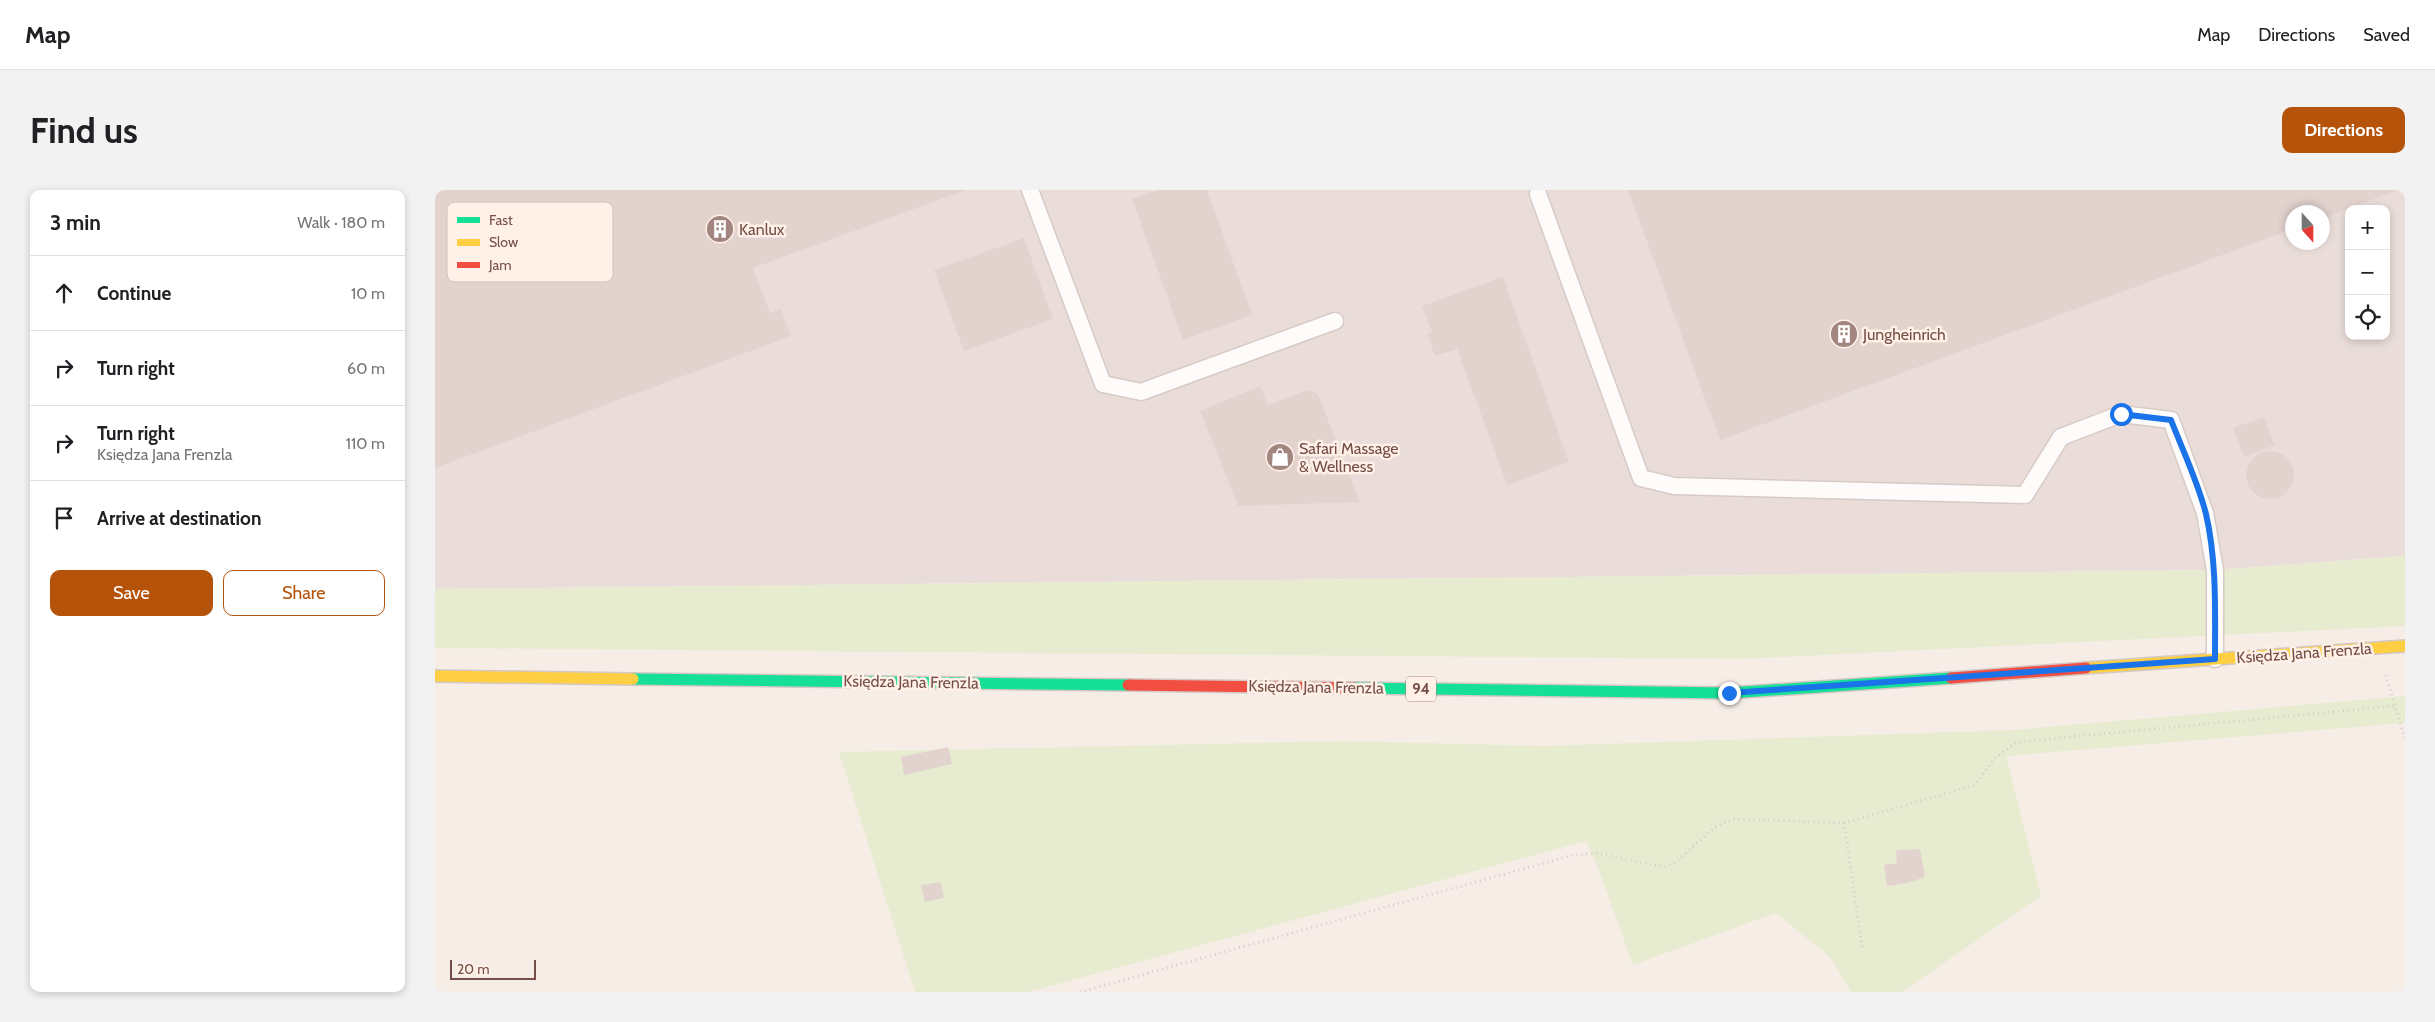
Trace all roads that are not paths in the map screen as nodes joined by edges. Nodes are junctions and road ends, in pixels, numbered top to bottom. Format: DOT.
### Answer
graph roads {
  1 [pos="1030,190"];
  2 [pos="1538,194"];
  3 [pos="1335,321"];
  4 [pos="2405,646"];
  5 [pos="2215,659"];
  6 [pos="435,676"];
  1 -- 3 [label="lane"];
  2 -- 5 [label="lane"];
  4 -- 5 [label="main road, Księdza Jana Frenzla / 94"];
  5 -- 6 [label="main road, Księdza Jana Frenzla / 94"];
}
